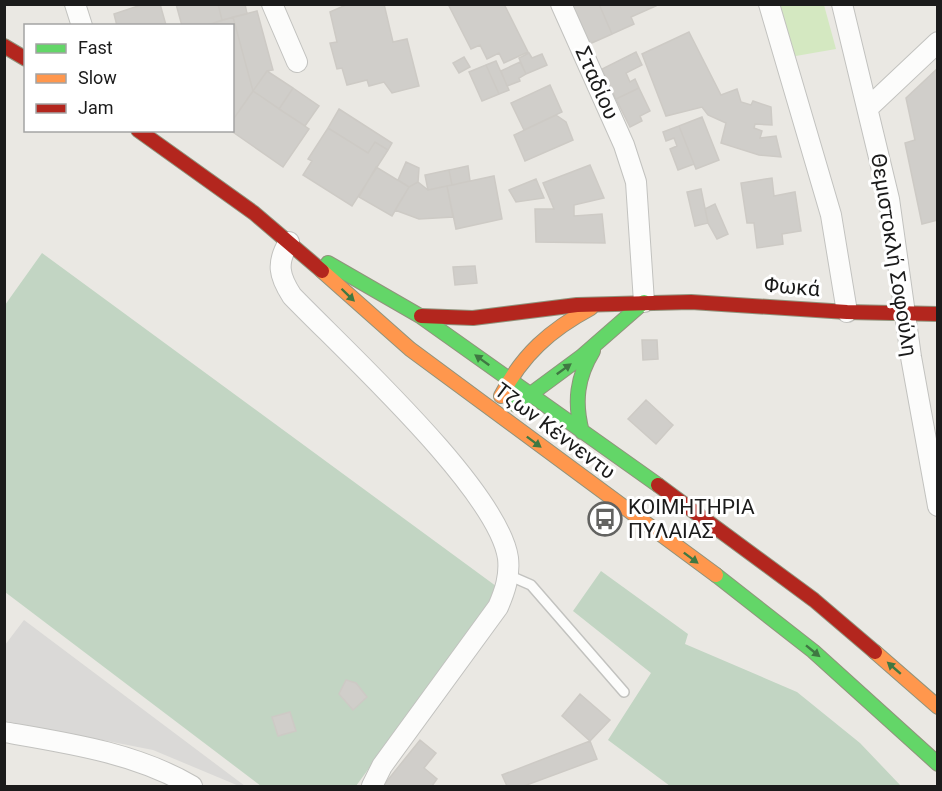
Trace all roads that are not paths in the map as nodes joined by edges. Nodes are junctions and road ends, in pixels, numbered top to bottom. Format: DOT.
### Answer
graph roads {
  1 [pos="75,4"];
  2 [pos="273,4"];
  3 [pos="561,4"];
  4 [pos="769,4"];
  5 [pos="842,4"];
  6 [pos="81,24"];
  7 [pos="938,42"];
  8 [pos="4,46"];
  9 [pos="24,58"];
  10 [pos="297,62"];
  11 [pos="868,108"];
  12 [pos="141,132"];
  13 [pos="289,242"];
  14 [pos="644,302"];
  15 [pos="597,304"];
  16 [pos="847,312"];
  17 [pos="906,314"];
  18 [pos="938,314"];
  19 [pos="420,316"];
  20 [pos="598,342"];
  21 [pos="509,380"];
  22 [pos="529,394"];
  23 [pos="497,414"];
  24 [pos="582,432"];
  25 [pos="938,506"];
  26 [pos="508,575"];
  27 [pos="624,692"];
  28 [pos="938,707"];
  29 [pos="4,732"];
  30 [pos="938,764"];
  31 [pos="192,786"];
  32 [pos="372,786"];
  1 -- 6 [label="street"];
  2 -- 10 [label="street"];
  3 -- 14 [label="street, Σταδίου"];
  4 -- 16 [label="street"];
  5 -- 11 [label="street, Θεμιστοκλή Σοφούλη"];
  7 -- 11 [label="street"];
  8 -- 9 [label="main road"];
  11 -- 17 [label="street, Θεμιστοκλή Σοφούλη"];
  12 -- 13 [label="main road, Τζων Κέννεντυ"];
  13 -- 19 [label="main road, Τζων Κέννεντυ"];
  13 -- 23 [label="main road, Τζων Κέννεντυ, one-way"];
  13 -- 26 [label="street"];
  14 -- 15 [label="main road, Φωκά"];
  14 -- 16 [label="main road, Φωκά"];
  14 -- 20 [label="main road"];
  15 -- 19 [label="main road"];
  15 -- 21 [label="main road, Φωκά"];
  16 -- 17 [label="main road, Φωκά"];
  17 -- 18 [label="main road, Φωκά"];
  17 -- 25 [label="street, Θεμιστοκλή Σοφούλη"];
  21 -- 19 [label="main road, Τζων Κέννεντυ, one-way"];
  22 -- 20 [label="main road, one-way"];
  20 -- 24 [label="main road"];
  21 -- 22 [label="main road, Τζων Κέννεντυ"];
  21 -- 23 [label="main road, Φωκά"];
  22 -- 23 [label="main road"];
  22 -- 24 [label="main road, Τζων Κέννεντυ"];
  23 -- 30 [label="main road, Τζων Κέννεντυ, one-way"];
  28 -- 24 [label="main road, Τζων Κέννεντυ, one-way"];
  26 -- 27 [label="lane"];
  26 -- 32 [label="street"];
  29 -- 31 [label="street"];
}
